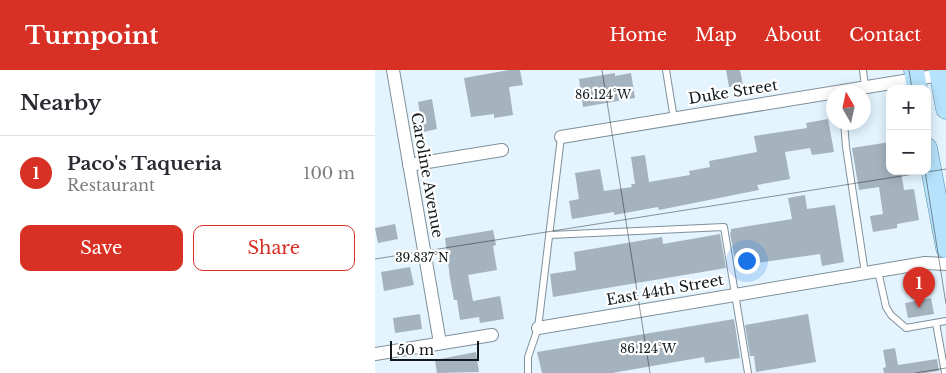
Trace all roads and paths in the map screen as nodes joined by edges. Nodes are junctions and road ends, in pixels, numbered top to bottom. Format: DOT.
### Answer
graph roads {
  1 [pos="393,70"];
  2 [pos="665,70"];
  3 [pos="863,70"];
  4 [pos="940,72"];
  5 [pos="915,79"];
  6 [pos="865,85"];
  7 [pos="871,86"];
  8 [pos="826,94"];
  9 [pos="946,109"];
  10 [pos="674,118"];
  11 [pos="845,130"];
  12 [pos="561,137"];
  13 [pos="502,150"];
  14 [pos="409,165"];
  15 [pos="931,169"];
  16 [pos="550,235"];
  17 [pos="946,248"];
  18 [pos="946,264"];
  19 [pos="910,265"];
  20 [pos="872,272"];
  21 [pos="736,295"];
  22 [pos="914,295"];
  23 [pos="946,321"];
  24 [pos="936,323"];
  25 [pos="538,328"];
  26 [pos="492,335"];
  27 [pos="440,344"];
  28 [pos="375,354"];
  29 [pos="528,373"];
  30 [pos="748,373"];
  31 [pos="945,373"];
  1 -- 14 [label="street, Caroline Avenue"];
  2 -- 10 [label="lane"];
  3 -- 6 [label="lane"];
  4 -- 5 [label="street, Duke Street"];
  4 -- 9 [label="main road"];
  5 -- 7 [label="street, Duke Street"];
  8 -- 10 [label="street, Duke Street"];
  10 -- 12 [label="street, Duke Street"];
  11 -- 20 [label="lane"];
  12 -- 16 [label="lane"];
  13 -- 14 [label="street"];
  14 -- 27 [label="street, Caroline Avenue"];
  15 -- 17 [label="main road"];
  16 -- 21 [label="lane"];
  16 -- 25 [label="lane"];
  18 -- 19 [label="street, East 44th Street"];
  19 -- 20 [label="street, East 44th Street"];
  19 -- 22 [label="lane"];
  20 -- 21 [label="street, East 44th Street"];
  20 -- 24 [label="lane"];
  21 -- 25 [label="street, East 44th Street"];
  21 -- 30 [label="lane"];
  23 -- 24 [label="lane"];
  24 -- 31 [label="lane"];
  25 -- 29 [label="lane"];
  26 -- 27 [label="street"];
  27 -- 28 [label="street"];
}
